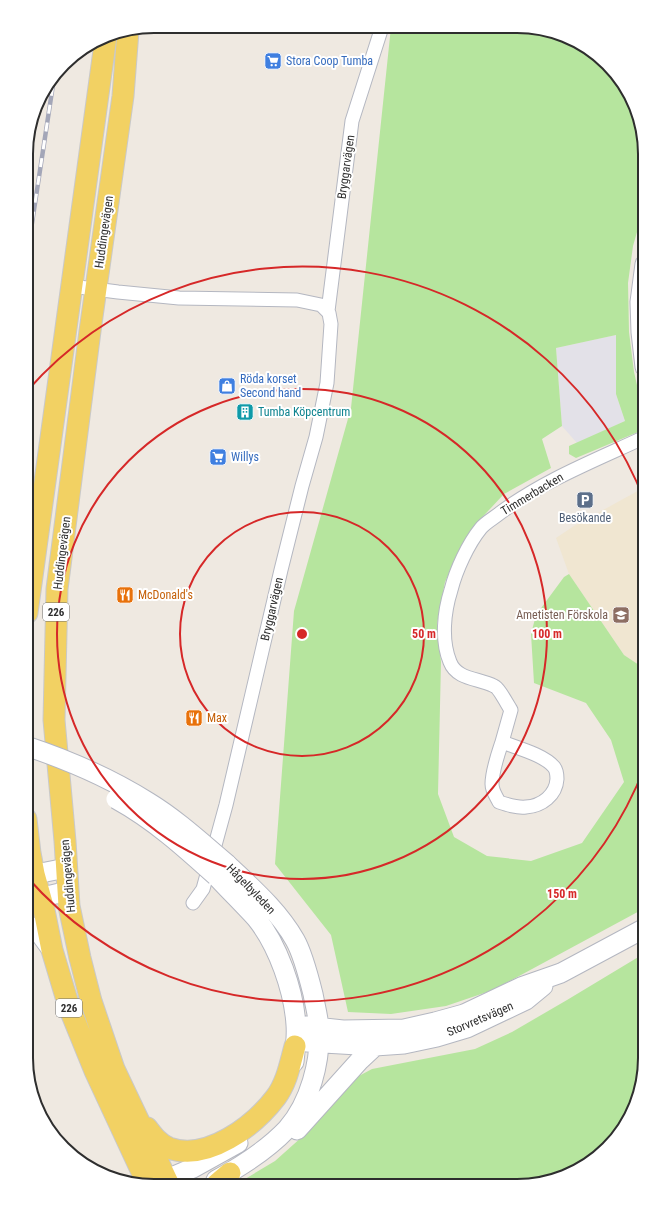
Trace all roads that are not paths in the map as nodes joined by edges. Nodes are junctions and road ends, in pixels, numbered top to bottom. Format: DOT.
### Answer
graph roads {
  1 [pos="380,33"];
  2 [pos="128,36"];
  3 [pos="105,43"];
  4 [pos="71,286"];
  5 [pos="96,289"];
  6 [pos="328,311"];
  7 [pos="638,440"];
  8 [pos="33,562"];
  9 [pos="502,742"];
  10 [pos="33,748"];
  11 [pos="33,759"];
  12 [pos="66,868"];
  13 [pos="221,870"];
  14 [pos="33,874"];
  15 [pos="68,891"];
  16 [pos="33,899"];
  17 [pos="193,903"];
  18 [pos="33,928"];
  19 [pos="638,932"];
  20 [pos="52,950"];
  21 [pos="561,973"];
  22 [pos="319,1034"];
  23 [pos="296,1038"];
  24 [pos="375,1046"];
  25 [pos="120,1082"];
  26 [pos="156,1179"];
  27 [pos="157,1179"];
  28 [pos="170,1179"];
  29 [pos="223,1179"];
  1 -- 6 [label="street, Bryggarvägen"];
  2 -- 5 [label="main road, Huddingevägen / 226"];
  3 -- 4 [label="main road, 226"];
  4 -- 5 [label="street"];
  4 -- 8 [label="main road, 226"];
  5 -- 6 [label="street"];
  5 -- 12 [label="main road, Huddingevägen / 226"];
  6 -- 17 [label="street, Bryggarvägen"];
  7 -- 9 [label="street, Timmerbacken"];
  9 -- 9 [label="street, Timmerbacken"];
  10 -- 13 [label="main road, Hågelbyleden, bridge"];
  11 -- 13 [label="main road, Hågelbyleden, bridge"];
  12 -- 14 [label="main road"];
  12 -- 15 [label="main road, Huddingevägen / 226"];
  13 -- 22 [label="main road, Hågelbyleden"];
  13 -- 23 [label="main road, Hågelbyleden"];
  15 -- 16 [label="main road"];
  15 -- 25 [label="main road, Huddingevägen / 226"];
  16 -- 20 [label="main road, 226"];
  18 -- 20 [label="main road"];
  19 -- 21 [label="main road, Storvretsvägen"];
  20 -- 26 [label="main road, 226"];
  21 -- 22 [label="main road, Storvretsvägen"];
  21 -- 24 [label="main road, Storvretsvägen"];
  22 -- 23 [label="main road, Storvretsvägen"];
  22 -- 24 [label="main road, Storvretsvägen"];
  22 -- 29 [label="main road, Hågelbyleden"];
  23 -- 25 [label="main road"];
  23 -- 28 [label="main road, Hågelbyleden"];
  24 -- 29 [label="main road"];
  25 -- 27 [label="main road, Huddingevägen / 226"];
}
